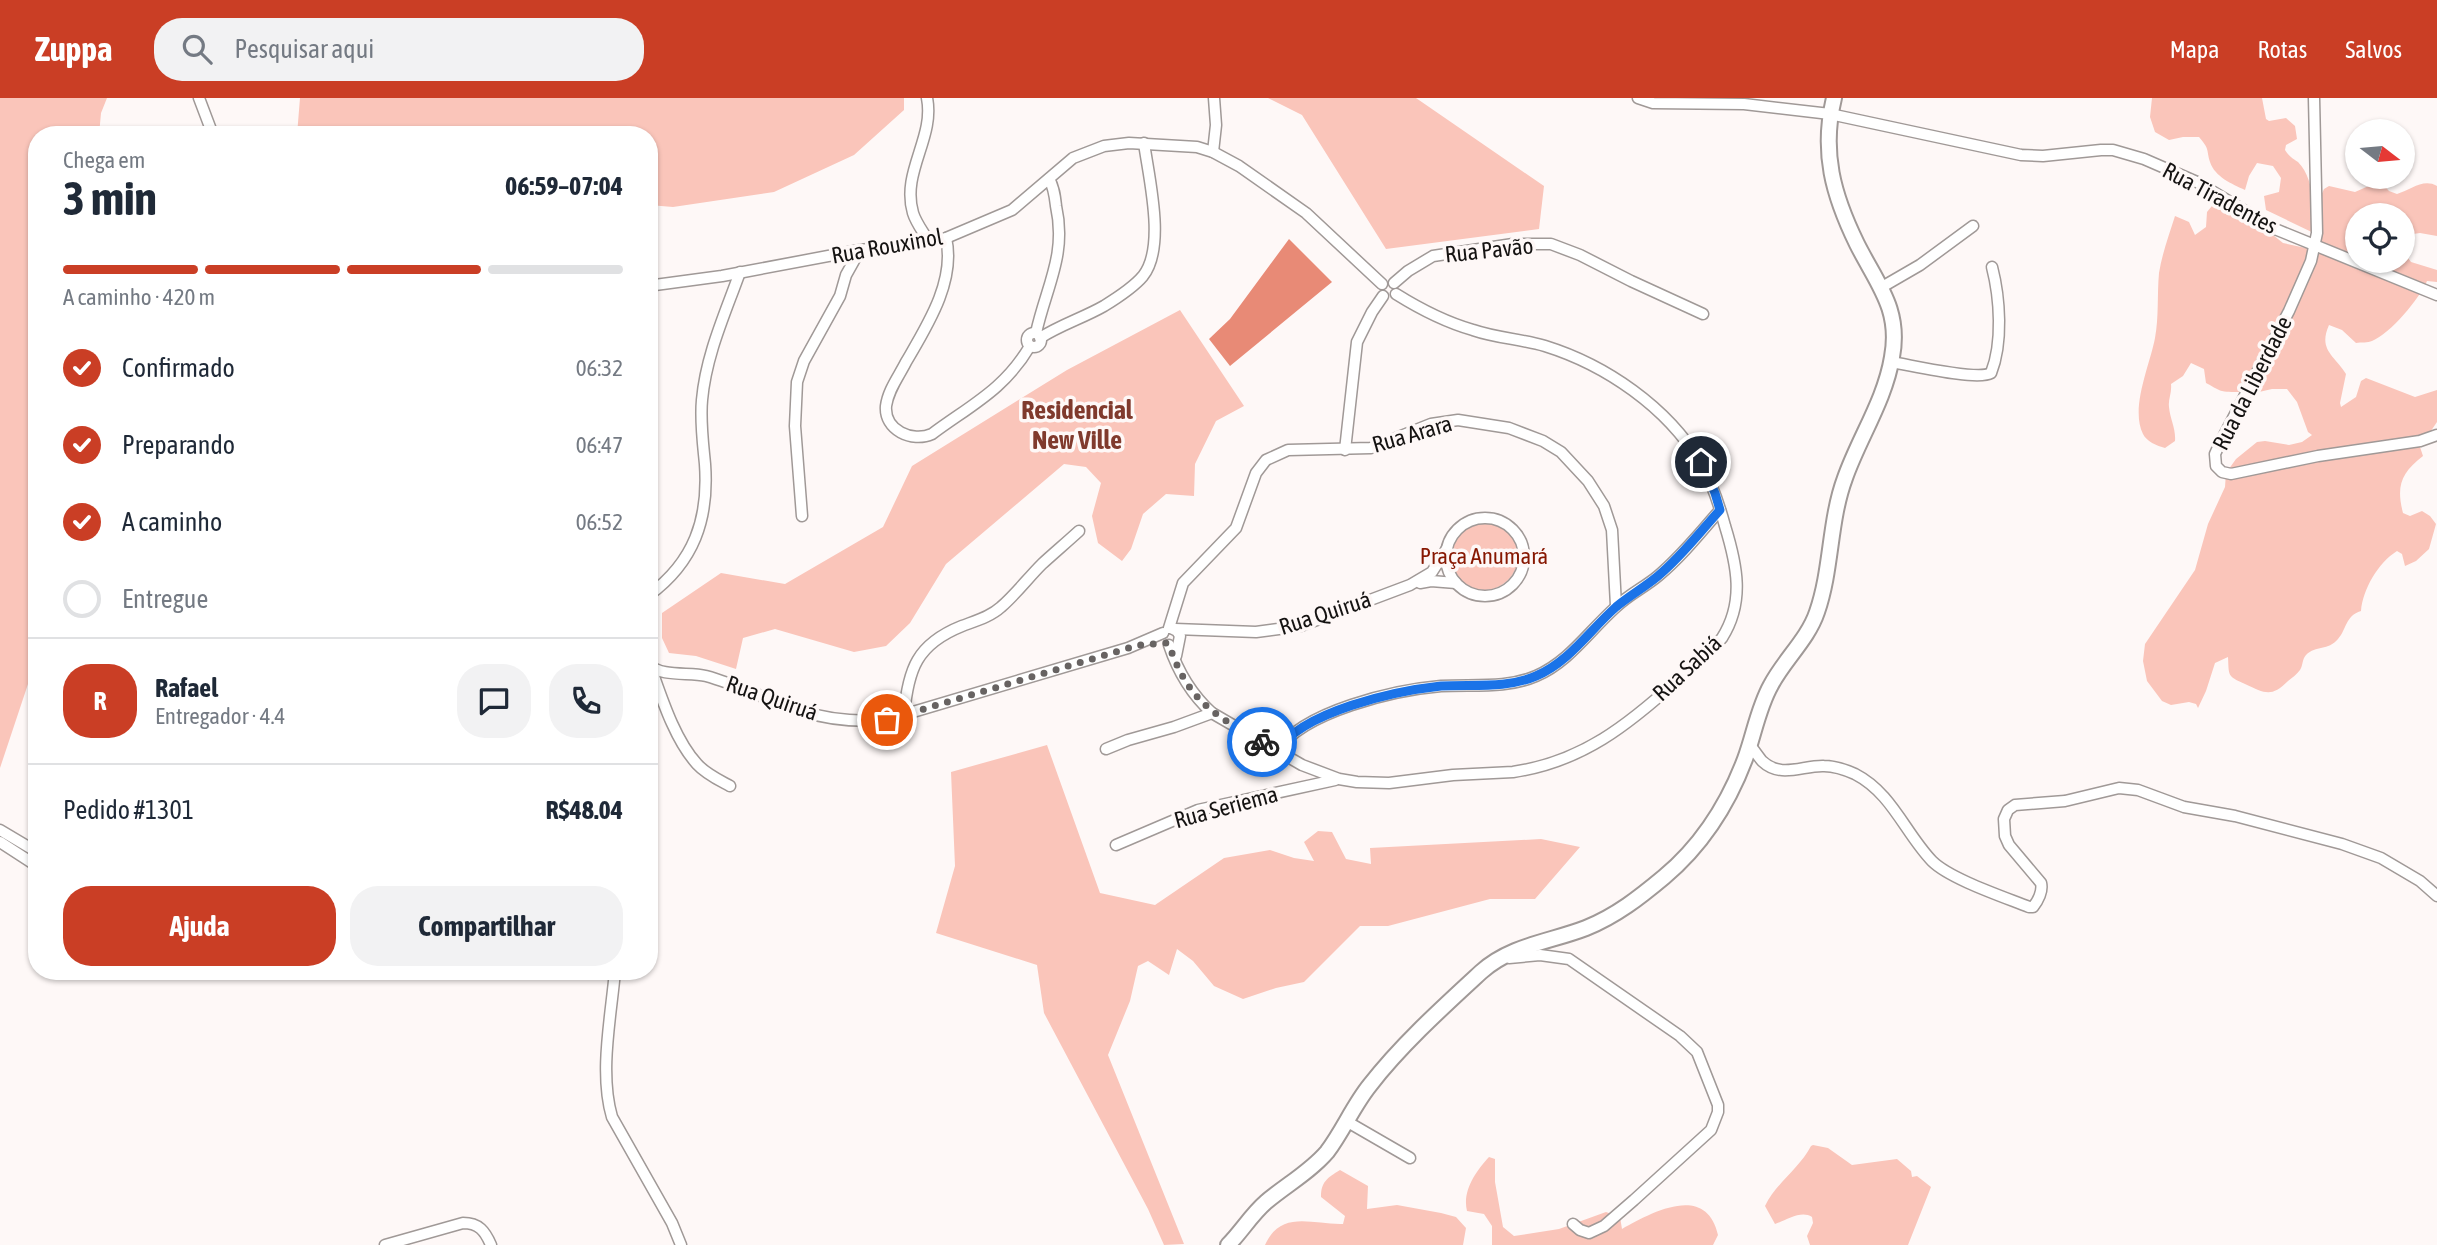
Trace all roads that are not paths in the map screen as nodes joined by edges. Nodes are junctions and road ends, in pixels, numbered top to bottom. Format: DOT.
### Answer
graph roads {
  1 [pos="198,98"];
  2 [pos="927,98"];
  3 [pos="1214,98"];
  4 [pos="1637,98"];
  5 [pos="1834,98"];
  6 [pos="2314,98"];
  7 [pos="1830,114"];
  8 [pos="209,126"];
  9 [pos="1144,143"];
  10 [pos="1213,152"];
  11 [pos="1049,180"];
  12 [pos="1036,191"];
  13 [pos="1055,198"];
  14 [pos="1973,226"];
  15 [pos="946,238"];
  16 [pos="929,242"];
  17 [pos="2315,244"];
  18 [pos="860,250"];
  19 [pos="837,254"];
  20 [pos="1992,267"];
  21 [pos="740,272"];
  22 [pos="846,275"];
  23 [pos="722,276"];
  24 [pos="658,285"];
  25 [pos="1382,285"];
  26 [pos="1882,287"];
  27 [pos="1395,289"];
  28 [pos="2437,295"];
  29 [pos="1383,296"];
  30 [pos="729,300"];
  31 [pos="1703,314"];
  32 [pos="1033,338"];
  33 [pos="1891,362"];
  34 [pos="2437,435"];
  35 [pos="1345,450"];
  36 [pos="1720,510"];
  37 [pos="802,516"];
  38 [pos="1079,531"];
  39 [pos="1447,550"];
  40 [pos="1456,583"];
  41 [pos="1410,585"];
  42 [pos="658,587"];
  43 [pos="1616,606"];
  44 [pos="1171,636"];
  45 [pos="658,668"];
  46 [pos="658,689"];
  47 [pos="1201,703"];
  48 [pos="1212,713"];
  49 [pos="904,715"];
  50 [pos="1188,720"];
  51 [pos="1749,744"];
  52 [pos="1106,749"];
  53 [pos="1277,751"];
  54 [pos="1339,779"];
  55 [pos="730,786"];
  56 [pos="0,830"];
  57 [pos="0,842"];
  58 [pos="1116,845"];
  59 [pos="28,847"];
  60 [pos="28,860"];
  61 [pos="2437,896"];
  62 [pos="1498,959"];
  63 [pos="614,980"];
  64 [pos="1346,1121"];
  65 [pos="1410,1158"];
  66 [pos="1573,1224"];
  67 [pos="386,1245"];
  68 [pos="491,1245"];
  69 [pos="681,1245"];
  70 [pos="1228,1245"];
  1 -- 8 [label="street"];
  2 -- 16 [label="street"];
  3 -- 10 [label="street"];
  4 -- 7 [label="street, Rua Tiradentes"];
  5 -- 7 [label="main road"];
  6 -- 17 [label="street"];
  7 -- 17 [label="street, Rua Tiradentes"];
  7 -- 26 [label="main road"];
  9 -- 10 [label="street, Rua Rouxinol"];
  9 -- 11 [label="street, Rua Rouxinol"];
  9 -- 32 [label="street"];
  10 -- 25 [label="street, Rua Rouxinol"];
  11 -- 12 [label="street, Rua Rouxinol"];
  11 -- 13 [label="street"];
  12 -- 13 [label="street"];
  12 -- 15 [label="street, Rua Rouxinol"];
  13 -- 32 [label="street"];
  14 -- 26 [label="street"];
  15 -- 16 [label="street, Rua Rouxinol"];
  15 -- 32 [label="street"];
  16 -- 18 [label="street, Rua Rouxinol"];
  17 -- 28 [label="street, Rua Tiradentes"];
  17 -- 34 [label="street, Rua da Liberdade"];
  18 -- 19 [label="street, Rua Rouxinol"];
  18 -- 22 [label="street"];
  19 -- 21 [label="street, Rua Rouxinol"];
  19 -- 22 [label="street"];
  20 -- 33 [label="street"];
  21 -- 23 [label="street, Rua Rouxinol"];
  21 -- 30 [label="street"];
  22 -- 37 [label="street"];
  23 -- 24 [label="street, Rua Rouxinol"];
  23 -- 30 [label="street"];
  25 -- 27 [label="street"];
  25 -- 29 [label="street"];
  26 -- 33 [label="main road"];
  27 -- 29 [label="street"];
  27 -- 31 [label="street, Rua Pavão"];
  27 -- 36 [label="street, Rua Sabiá"];
  29 -- 35 [label="street"];
  30 -- 42 [label="street"];
  33 -- 51 [label="main road"];
  35 -- 43 [label="street, Rua Arara"];
  35 -- 44 [label="street, Rua Arara"];
  36 -- 43 [label="street"];
  36 -- 54 [label="street, Rua Sabiá"];
  38 -- 49 [label="street"];
  39 -- 40 [label="street"];
  39 -- 40 [label="street"];
  39 -- 41 [label="street"];
  40 -- 41 [label="street"];
  41 -- 44 [label="street, Rua Quiruá"];
  43 -- 53 [label="street"];
  44 -- 47 [label="street, Rua Sabiá"];
  44 -- 49 [label="street, Rua Quiruá"];
  45 -- 49 [label="street, Rua Quiruá"];
  46 -- 55 [label="street"];
  47 -- 48 [label="street, Rua Sabiá"];
  47 -- 50 [label="street"];
  48 -- 50 [label="street"];
  48 -- 53 [label="street, Rua Sabiá"];
  50 -- 52 [label="street"];
  51 -- 61 [label="street"];
  51 -- 62 [label="main road"];
  53 -- 54 [label="street, Rua Sabiá"];
  54 -- 58 [label="street, Rua Seriema"];
  56 -- 59 [label="street"];
  57 -- 60 [label="street"];
  62 -- 64 [label="main road"];
  62 -- 66 [label="street"];
  63 -- 69 [label="street"];
  64 -- 65 [label="street"];
  64 -- 70 [label="main road"];
  67 -- 68 [label="street"];
}
